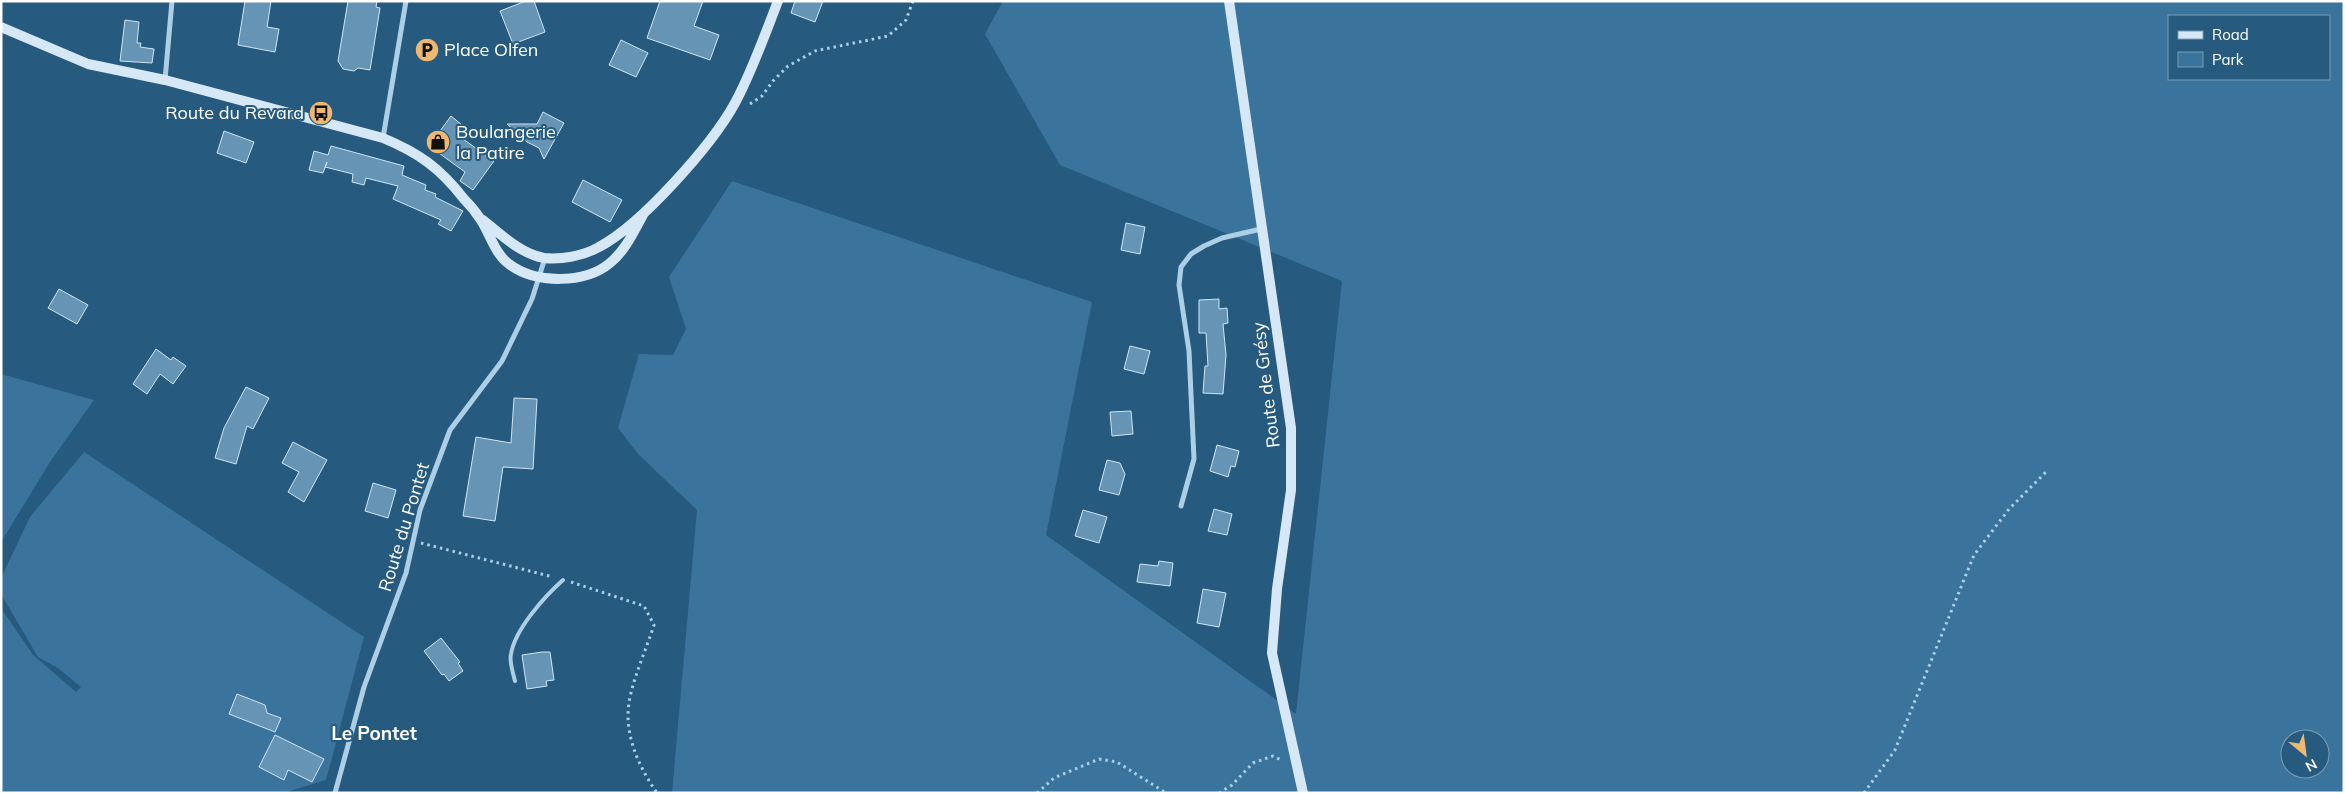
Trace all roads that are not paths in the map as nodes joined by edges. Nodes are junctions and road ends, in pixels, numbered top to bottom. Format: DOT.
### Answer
graph roads {
  1 [pos="172,1"];
  2 [pos="406,1"];
  3 [pos="778,1"];
  4 [pos="1229,1"];
  5 [pos="1,27"];
  6 [pos="165,80"];
  7 [pos="383,138"];
  8 [pos="644,213"];
  9 [pos="480,218"];
  10 [pos="1262,230"];
  11 [pos="545,258"];
  12 [pos="539,278"];
  13 [pos="1181,506"];
  14 [pos="563,580"];
  15 [pos="515,681"];
  16 [pos="335,793"];
  17 [pos="1303,793"];
  1 -- 6 [label="street"];
  2 -- 7 [label="street"];
  3 -- 8 [label="main road"];
  4 -- 10 [label="main road, Route de Grésy"];
  5 -- 6 [label="main road"];
  6 -- 7 [label="main road"];
  7 -- 9 [label="main road"];
  8 -- 11 [label="main road"];
  8 -- 12 [label="main road"];
  9 -- 11 [label="main road"];
  9 -- 12 [label="main road"];
  10 -- 13 [label="street"];
  10 -- 17 [label="main road, Route de Grésy"];
  11 -- 12 [label="street, Route du Pontet"];
  12 -- 16 [label="street, Route du Pontet"];
  14 -- 15 [label="lane"];
}
